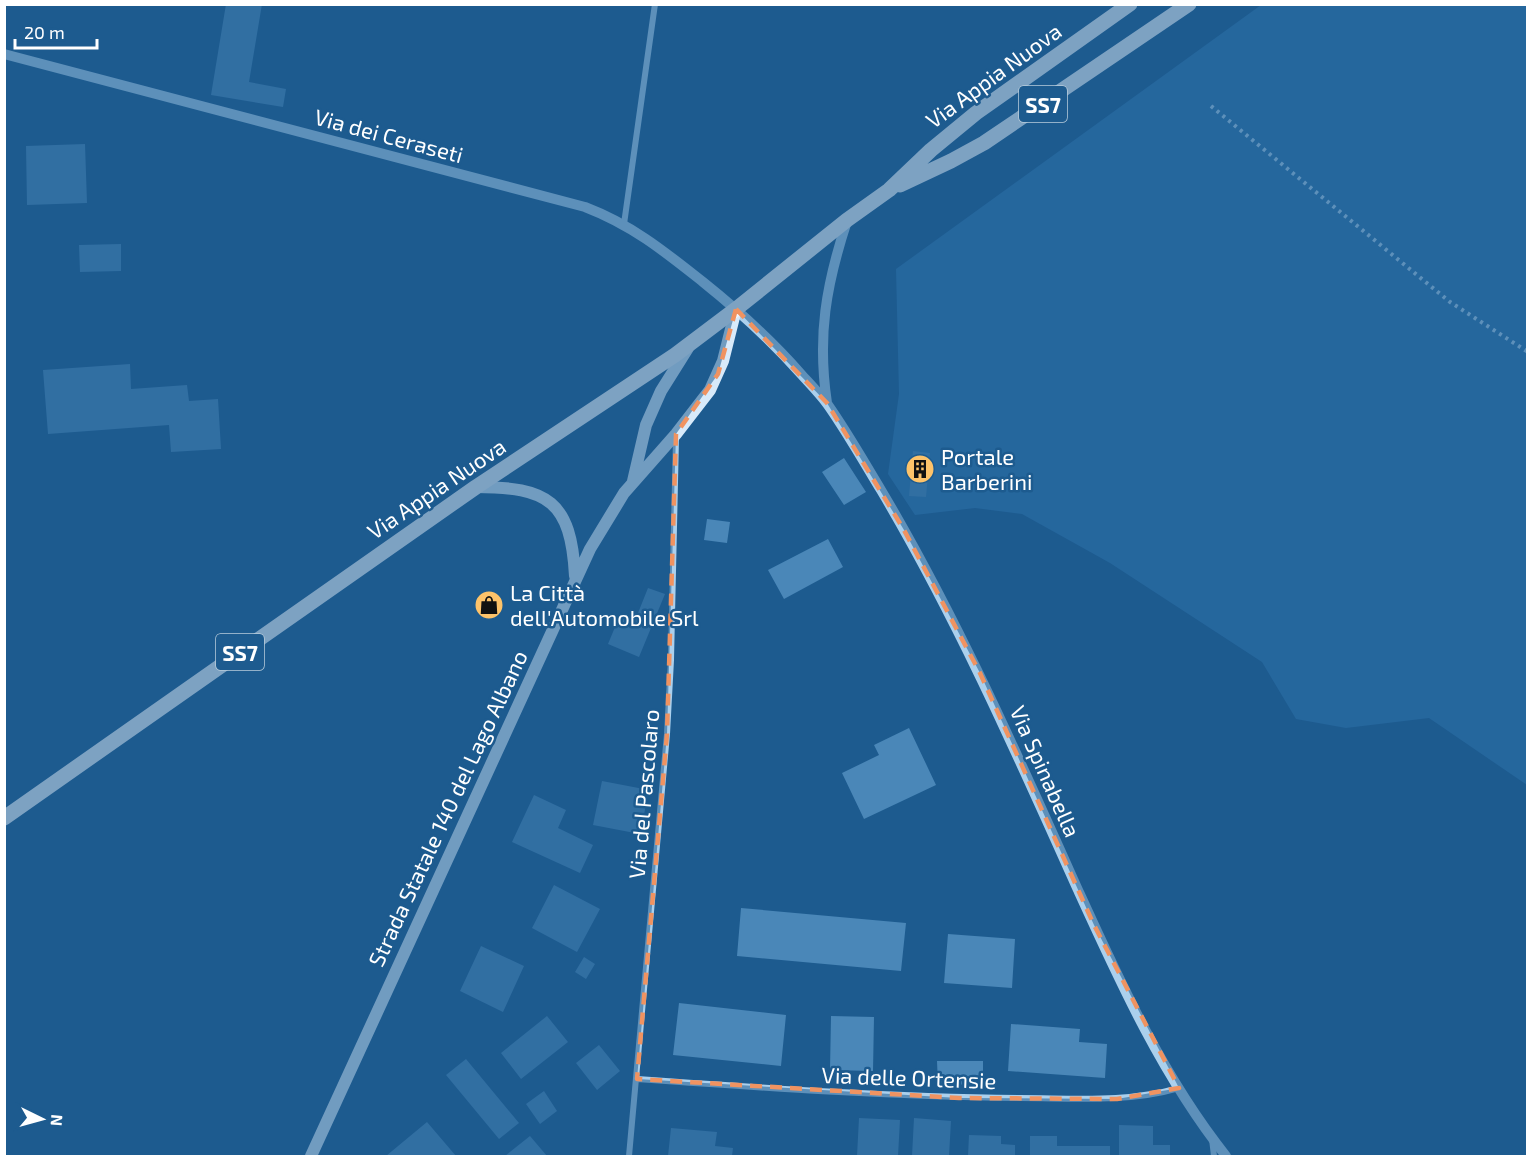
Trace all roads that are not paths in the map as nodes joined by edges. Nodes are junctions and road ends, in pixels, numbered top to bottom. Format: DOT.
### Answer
graph roads {
  1 [pos="655,4"];
  2 [pos="1130,4"];
  3 [pos="1189,4"];
  4 [pos="4,54"];
  5 [pos="889,190"];
  6 [pos="847,220"];
  7 [pos="624,224"];
  8 [pos="736,309"];
  9 [pos="692,342"];
  10 [pos="827,403"];
  11 [pos="676,434"];
  12 [pos="632,483"];
  13 [pos="476,487"];
  14 [pos="575,580"];
  15 [pos="4,818"];
  16 [pos="637,1079"];
  17 [pos="1179,1088"];
  18 [pos="1212,1139"];
  19 [pos="311,1156"];
  20 [pos="630,1156"];
  21 [pos="1214,1156"];
  22 [pos="1226,1156"];
  1 -- 7 [label="street"];
  2 -- 5 [label="main road, Via Appia Nuova / SS7"];
  3 -- 5 [label="main road, Via Appia Nuova / SS7"];
  4 -- 7 [label="street, Via dei Ceraseti"];
  5 -- 6 [label="main road, Via Appia Nuova / SS7"];
  6 -- 8 [label="main road, Via Appia Nuova / SS7"];
  6 -- 10 [label="street, Via Spinabella"];
  7 -- 8 [label="street, Via dei Ceraseti"];
  8 -- 9 [label="main road, Via Appia Nuova / SS7"];
  8 -- 10 [label="street, Via Spinabella"];
  8 -- 11 [label="main road"];
  9 -- 12 [label="main road"];
  9 -- 13 [label="main road, Via Appia Nuova / SS7"];
  10 -- 17 [label="street, Via Spinabella"];
  11 -- 12 [label="main road"];
  11 -- 16 [label="street, Via del Pascolaro"];
  12 -- 14 [label="main road, Strada Statale 140 del Lago Albano"];
  13 -- 14 [label="main road"];
  13 -- 15 [label="main road, Via Appia Nuova / SS7"];
  14 -- 19 [label="main road, Strada Statale 140 del Lago Albano"];
  16 -- 17 [label="street, Via delle Ortensie"];
  16 -- 20 [label="street, Via del Pascolaro"];
  17 -- 18 [label="street, Via Spinabella"];
  18 -- 21 [label="street"];
  18 -- 22 [label="street, Via Spinabella"];
}
